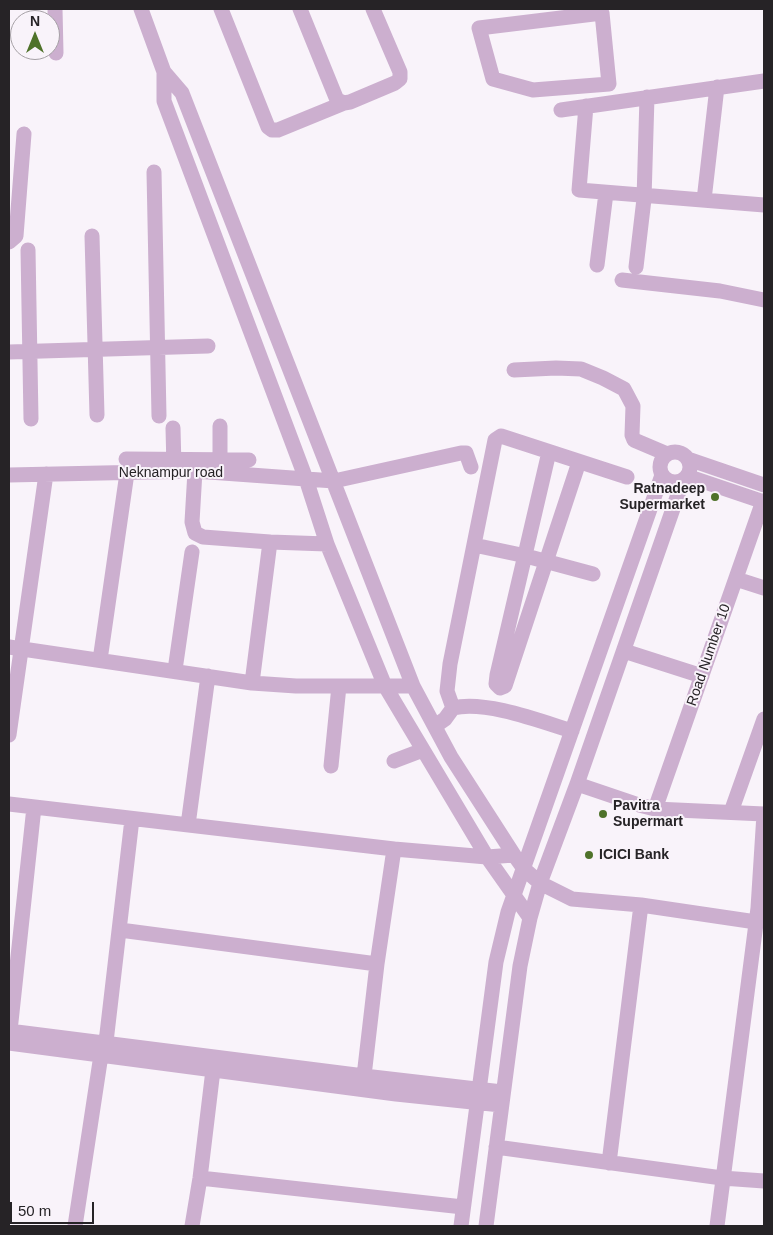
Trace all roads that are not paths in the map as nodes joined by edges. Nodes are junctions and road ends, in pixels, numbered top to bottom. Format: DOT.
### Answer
graph roads {
  1 [pos="141,9"];
  2 [pos="221,9"];
  3 [pos="300,9"];
  4 [pos="373,9"];
  5 [pos="602,11"];
  6 [pos="520,16"];
  7 [pos="164,72"];
  8 [pos="764,81"];
  9 [pos="717,87"];
  10 [pos="647,97"];
  11 [pos="344,103"];
  12 [pos="586,106"];
  13 [pos="561,110"];
  14 [pos="24,134"];
  15 [pos="154,172"];
  16 [pos="606,193"];
  17 [pos="644,196"];
  18 [pos="704,200"];
  19 [pos="764,205"];
  20 [pos="92,236"];
  21 [pos="9,242"];
  22 [pos="28,250"];
  23 [pos="598,265"];
  24 [pos="636,267"];
  25 [pos="622,280"];
  26 [pos="764,300"];
  27 [pos="208,346"];
  28 [pos="157,347"];
  29 [pos="96,349"];
  30 [pos="30,351"];
  31 [pos="9,352"];
  32 [pos="514,370"];
  33 [pos="97,415"];
  34 [pos="159,416"];
  35 [pos="31,419"];
  36 [pos="220,426"];
  37 [pos="172,428"];
  38 [pos="549,452"];
  39 [pos="667,454"];
  40 [pos="688,459"];
  41 [pos="249,460"];
  42 [pos="579,462"];
  43 [pos="173,465"];
  44 [pos="126,466"];
  45 [pos="220,466"];
  46 [pos="471,468"];
  47 [pos="195,471"];
  48 [pos="46,474"];
  49 [pos="662,474"];
  50 [pos="9,475"];
  51 [pos="627,477"];
  52 [pos="685,478"];
  53 [pos="306,479"];
  54 [pos="334,481"];
  55 [pos="764,485"];
  56 [pos="764,501"];
  57 [pos="270,542"];
  58 [pos="327,544"];
  59 [pos="474,545"];
  60 [pos="192,552"];
  61 [pos="526,556"];
  62 [pos="546,561"];
  63 [pos="593,574"];
  64 [pos="736,579"];
  65 [pos="764,588"];
  66 [pos="16,648"];
  67 [pos="624,651"];
  68 [pos="100,660"];
  69 [pos="175,670"];
  70 [pos="208,676"];
  71 [pos="702,676"];
  72 [pos="252,683"];
  73 [pos="339,686"];
  74 [pos="385,686"];
  75 [pos="413,686"];
  76 [pos="453,708"];
  77 [pos="764,719"];
  78 [pos="434,726"];
  79 [pos="572,731"];
  80 [pos="9,735"];
  81 [pos="423,750"];
  82 [pos="394,761"];
  83 [pos="330,766"];
  84 [pos="577,784"];
  85 [pos="9,804"];
  86 [pos="34,807"];
  87 [pos="655,809"];
  88 [pos="731,812"];
  89 [pos="764,814"];
  90 [pos="132,819"];
  91 [pos="188,825"];
  92 [pos="394,849"];
  93 [pos="514,856"];
  94 [pos="487,857"];
  95 [pos="524,869"];
  96 [pos="540,883"];
  97 [pos="514,895"];
  98 [pos="641,904"];
  99 [pos="759,912"];
  100 [pos="530,918"];
  101 [pos="120,930"];
  102 [pos="377,964"];
  103 [pos="9,1035"];
  104 [pos="104,1049"];
  105 [pos="213,1070"];
  106 [pos="364,1076"];
  107 [pos="477,1096"];
  108 [pos="501,1098"];
  109 [pos="496,1147"];
  110 [pos="609,1163"];
  111 [pos="200,1178"];
  112 [pos="722,1178"];
  113 [pos="764,1181"];
  114 [pos="463,1207"];
  115 [pos="75,1226"];
  116 [pos="192,1226"];
  117 [pos="461,1226"];
  118 [pos="486,1226"];
  119 [pos="717,1226"];
  1 -- 7 [label="street"];
  2 -- 11 [label="street"];
  3 -- 11 [label="street"];
  4 -- 11 [label="street"];
  5 -- 6 [label="street"];
  5 -- 6 [label="street"];
  7 -- 53 [label="street"];
  7 -- 54 [label="street"];
  8 -- 9 [label="street"];
  9 -- 10 [label="street"];
  9 -- 18 [label="street"];
  10 -- 12 [label="street"];
  10 -- 17 [label="street"];
  12 -- 13 [label="street"];
  12 -- 16 [label="street"];
  14 -- 21 [label="street"];
  15 -- 28 [label="street"];
  16 -- 17 [label="street"];
  16 -- 23 [label="street"];
  17 -- 18 [label="street"];
  17 -- 24 [label="street"];
  18 -- 19 [label="street"];
  20 -- 29 [label="street"];
  22 -- 30 [label="street"];
  25 -- 26 [label="street"];
  27 -- 28 [label="street"];
  28 -- 29 [label="street"];
  28 -- 34 [label="street"];
  29 -- 30 [label="street"];
  29 -- 33 [label="street"];
  30 -- 31 [label="street"];
  30 -- 35 [label="street"];
  32 -- 39 [label="street"];
  36 -- 45 [label="street"];
  37 -- 43 [label="street"];
  38 -- 42 [label="street"];
  38 -- 59 [label="street"];
  38 -- 61 [label="street"];
  39 -- 40 [label="street"];
  39 -- 49 [label="street"];
  40 -- 52 [label="street"];
  40 -- 55 [label="street"];
  41 -- 45 [label="street"];
  42 -- 51 [label="street"];
  42 -- 62 [label="street"];
  43 -- 44 [label="street, Neknampur road"];
  43 -- 45 [label="street"];
  43 -- 47 [label="street, Neknampur road"];
  44 -- 48 [label="street, Neknampur road"];
  44 -- 68 [label="street"];
  45 -- 47 [label="street, Neknampur road"];
  45 -- 53 [label="street, Neknampur road"];
  46 -- 54 [label="street, Neknampur road"];
  47 -- 57 [label="street"];
  48 -- 50 [label="street, Neknampur road"];
  48 -- 66 [label="street"];
  49 -- 52 [label="street"];
  49 -- 79 [label="street"];
  52 -- 56 [label="street"];
  52 -- 67 [label="street"];
  53 -- 54 [label="street, Neknampur road"];
  53 -- 58 [label="street"];
  54 -- 75 [label="street"];
  56 -- 64 [label="street, Road Number 10"];
  57 -- 58 [label="street"];
  57 -- 72 [label="street"];
  58 -- 74 [label="street"];
  59 -- 61 [label="street"];
  59 -- 76 [label="street"];
  60 -- 69 [label="street"];
  61 -- 62 [label="street"];
  61 -- 62 [label="street"];
  62 -- 63 [label="street"];
  64 -- 65 [label="street"];
  64 -- 71 [label="street, Road Number 10"];
  66 -- 68 [label="street"];
  66 -- 80 [label="street"];
  67 -- 71 [label="street"];
  67 -- 84 [label="street"];
  68 -- 69 [label="street"];
  69 -- 70 [label="street"];
  70 -- 72 [label="street"];
  70 -- 91 [label="street"];
  71 -- 87 [label="street, Road Number 10"];
  72 -- 73 [label="street"];
  73 -- 74 [label="street"];
  73 -- 83 [label="street"];
  74 -- 75 [label="street"];
  74 -- 81 [label="street"];
  75 -- 78 [label="street"];
  76 -- 78 [label="street"];
  76 -- 79 [label="street"];
  77 -- 88 [label="street"];
  78 -- 93 [label="street"];
  79 -- 95 [label="street"];
  81 -- 82 [label="street"];
  81 -- 94 [label="street"];
  84 -- 87 [label="street"];
  84 -- 96 [label="street"];
  85 -- 86 [label="street"];
  86 -- 90 [label="street"];
  86 -- 103 [label="street"];
  87 -- 88 [label="street"];
  88 -- 89 [label="street"];
  89 -- 99 [label="street"];
  90 -- 91 [label="street"];
  90 -- 101 [label="street"];
  91 -- 92 [label="street"];
  92 -- 94 [label="street"];
  92 -- 102 [label="street"];
  93 -- 94 [label="street"];
  93 -- 95 [label="street"];
  94 -- 97 [label="street"];
  95 -- 96 [label="street"];
  95 -- 97 [label="street"];
  96 -- 98 [label="street"];
  96 -- 100 [label="street"];
  97 -- 100 [label="street"];
  97 -- 107 [label="street"];
  98 -- 99 [label="street"];
  98 -- 110 [label="street"];
  99 -- 112 [label="street"];
  100 -- 108 [label="street"];
  101 -- 102 [label="street"];
  101 -- 104 [label="street"];
  102 -- 106 [label="street"];
  103 -- 104 [label="street"];
  104 -- 105 [label="street"];
  104 -- 106 [label="street"];
  104 -- 115 [label="street"];
  105 -- 107 [label="street"];
  105 -- 111 [label="street"];
  106 -- 107 [label="street"];
  107 -- 108 [label="street"];
  107 -- 114 [label="street"];
  108 -- 109 [label="street"];
  109 -- 110 [label="street"];
  109 -- 118 [label="street"];
  110 -- 112 [label="street"];
  111 -- 114 [label="street"];
  111 -- 116 [label="street"];
  112 -- 113 [label="street"];
  112 -- 119 [label="street"];
  114 -- 117 [label="street"];
}
